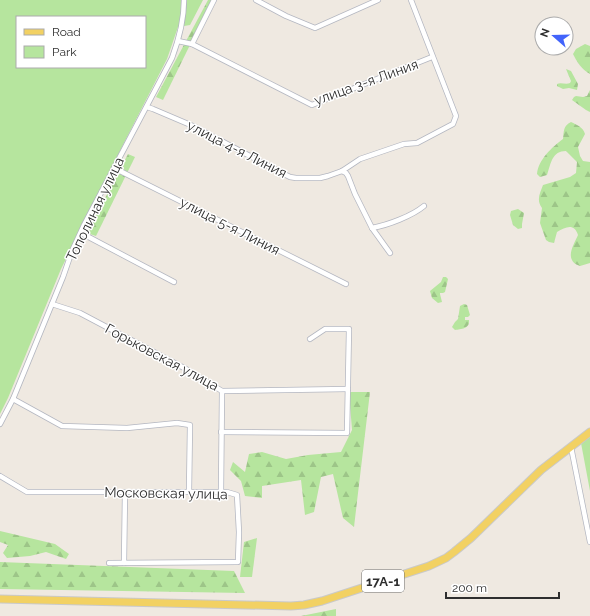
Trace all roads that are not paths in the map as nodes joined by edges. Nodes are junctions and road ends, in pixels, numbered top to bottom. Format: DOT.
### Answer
graph roads {
  1 [pos="184,0"];
  2 [pos="214,0"];
  3 [pos="256,0"];
  4 [pos="378,0"];
  5 [pos="411,0"];
  6 [pos="178,41"];
  7 [pos="192,44"];
  8 [pos="432,57"];
  9 [pos="147,107"];
  10 [pos="114,168"];
  11 [pos="342,171"];
  12 [pos="424,206"];
  13 [pos="372,228"];
  14 [pos="80,233"];
  15 [pos="390,253"];
  16 [pos="174,282"];
  17 [pos="346,284"];
  18 [pos="52,304"];
  19 [pos="310,339"];
  20 [pos="348,389"];
  21 [pos="222,391"];
  22 [pos="13,399"];
  23 [pos="0,424"];
  24 [pos="221,432"];
  25 [pos="590,432"];
  26 [pos="571,447"];
  27 [pos="0,476"];
  28 [pos="125,492"];
  29 [pos="189,492"];
  30 [pos="221,492"];
  31 [pos="590,542"];
  32 [pos="124,562"];
  33 [pos="109,563"];
  34 [pos="0,599"];
  1 -- 6 [label="street, Тополиная улица"];
  2 -- 7 [label="street"];
  3 -- 4 [label="street"];
  5 -- 8 [label="street"];
  6 -- 7 [label="street, улица 3-я Линия"];
  6 -- 9 [label="street, Тополиная улица"];
  7 -- 8 [label="street, улица 3-я Линия"];
  8 -- 11 [label="street, улица 4-я Линия"];
  9 -- 10 [label="street, Тополиная улица"];
  9 -- 11 [label="street, улица 4-я Линия"];
  10 -- 14 [label="street, Тополиная улица"];
  10 -- 17 [label="street, улица 5-я Линия"];
  11 -- 13 [label="street"];
  12 -- 13 [label="street"];
  13 -- 15 [label="street"];
  14 -- 16 [label="street"];
  14 -- 18 [label="street, Тополиная улица"];
  18 -- 21 [label="street, Горьковская улица"];
  18 -- 22 [label="street, Тополиная улица"];
  19 -- 20 [label="street"];
  20 -- 21 [label="street, Горьковская улица"];
  20 -- 24 [label="street"];
  21 -- 24 [label="street"];
  22 -- 23 [label="street, Тополиная улица"];
  22 -- 29 [label="street"];
  24 -- 30 [label="street"];
  25 -- 26 [label="main road, 17А-1"];
  26 -- 31 [label="street"];
  26 -- 34 [label="main road, 17А-1"];
  27 -- 28 [label="street, Московская улица"];
  28 -- 29 [label="street, Московская улица"];
  28 -- 32 [label="street"];
  29 -- 30 [label="street, Московская улица"];
  30 -- 32 [label="street, Московская улица"];
  32 -- 33 [label="street, Московская улица"];
}
